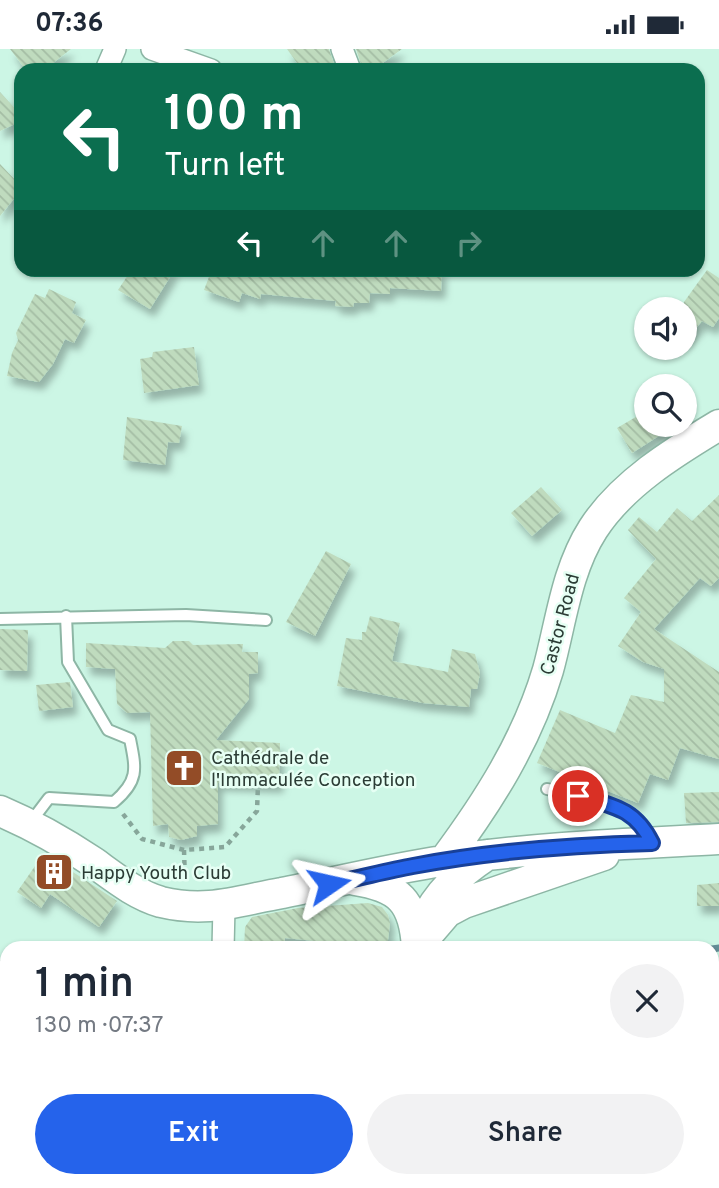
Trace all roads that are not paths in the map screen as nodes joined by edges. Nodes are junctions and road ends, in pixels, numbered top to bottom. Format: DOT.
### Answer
graph roads {
  1 [pos="152,49"];
  2 [pos="191,63"];
  3 [pos="719,425"];
  4 [pos="66,616"];
  5 [pos="0,619"];
  6 [pos="266,620"];
  7 [pos="547,789"];
  8 [pos="0,811"];
  9 [pos="30,823"];
  10 [pos="719,839"];
  11 [pos="649,843"];
  12 [pos="487,855"];
  13 [pos="444,861"];
  14 [pos="355,880"];
  15 [pos="224,906"];
  16 [pos="223,941"];
  17 [pos="417,941"];
  18 [pos="420,941"];
  19 [pos="423,941"];
  1 -- 2 [label="street"];
  3 -- 13 [label="main road, Castor Road"];
  4 -- 5 [label="lane"];
  4 -- 6 [label="lane"];
  4 -- 9 [label="lane"];
  7 -- 11 [label="lane"];
  8 -- 9 [label="main road"];
  9 -- 15 [label="main road"];
  10 -- 11 [label="main road"];
  11 -- 12 [label="main road"];
  11 -- 19 [label="main road"];
  12 -- 13 [label="main road"];
  12 -- 18 [label="main road"];
  13 -- 14 [label="main road"];
  14 -- 15 [label="main road"];
  14 -- 17 [label="main road"];
  15 -- 16 [label="street"];
}
